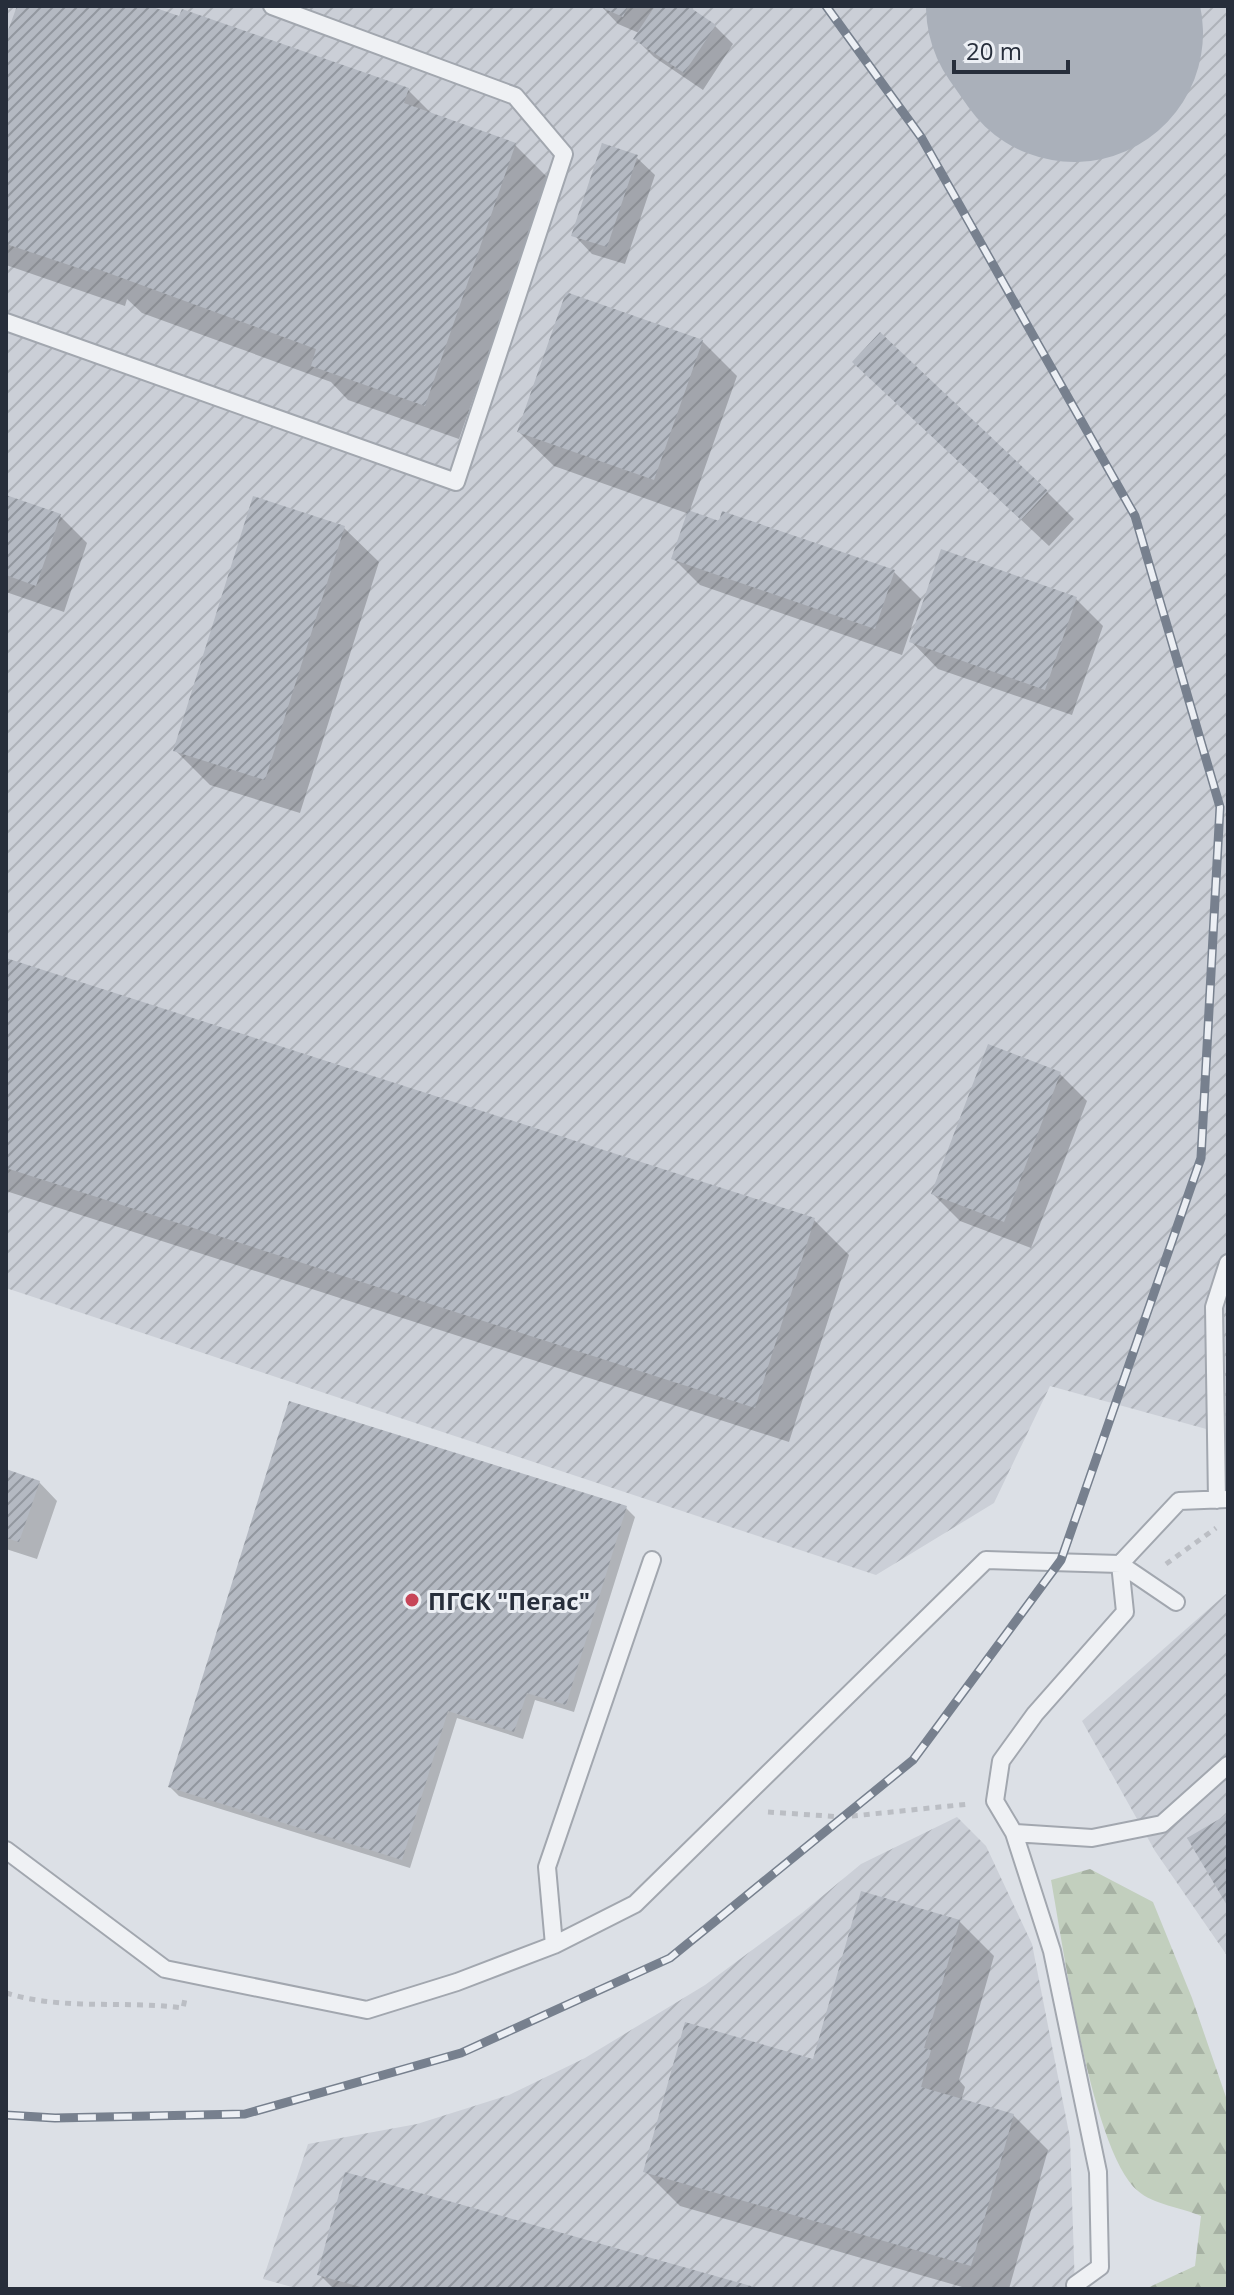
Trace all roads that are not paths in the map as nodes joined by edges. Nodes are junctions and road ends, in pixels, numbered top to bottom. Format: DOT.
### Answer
graph roads {
  1 [pos="272,6"];
  2 [pos="6,322"];
  3 [pos="1228,1263"];
  4 [pos="1222,1499"];
  5 [pos="652,1560"];
  6 [pos="1120,1564"];
  7 [pos="1176,1602"];
  8 [pos="1228,1765"];
  9 [pos="1014,1833"];
  10 [pos="6,1850"];
  11 [pos="554,1945"];
  12 [pos="1075,2285"];
  1 -- 2 [label="lane"];
  3 -- 4 [label="lane"];
  4 -- 6 [label="lane"];
  5 -- 11 [label="lane"];
  6 -- 7 [label="lane"];
  6 -- 9 [label="lane"];
  6 -- 11 [label="lane"];
  8 -- 9 [label="lane"];
  9 -- 12 [label="lane"];
  10 -- 11 [label="lane"];
}
